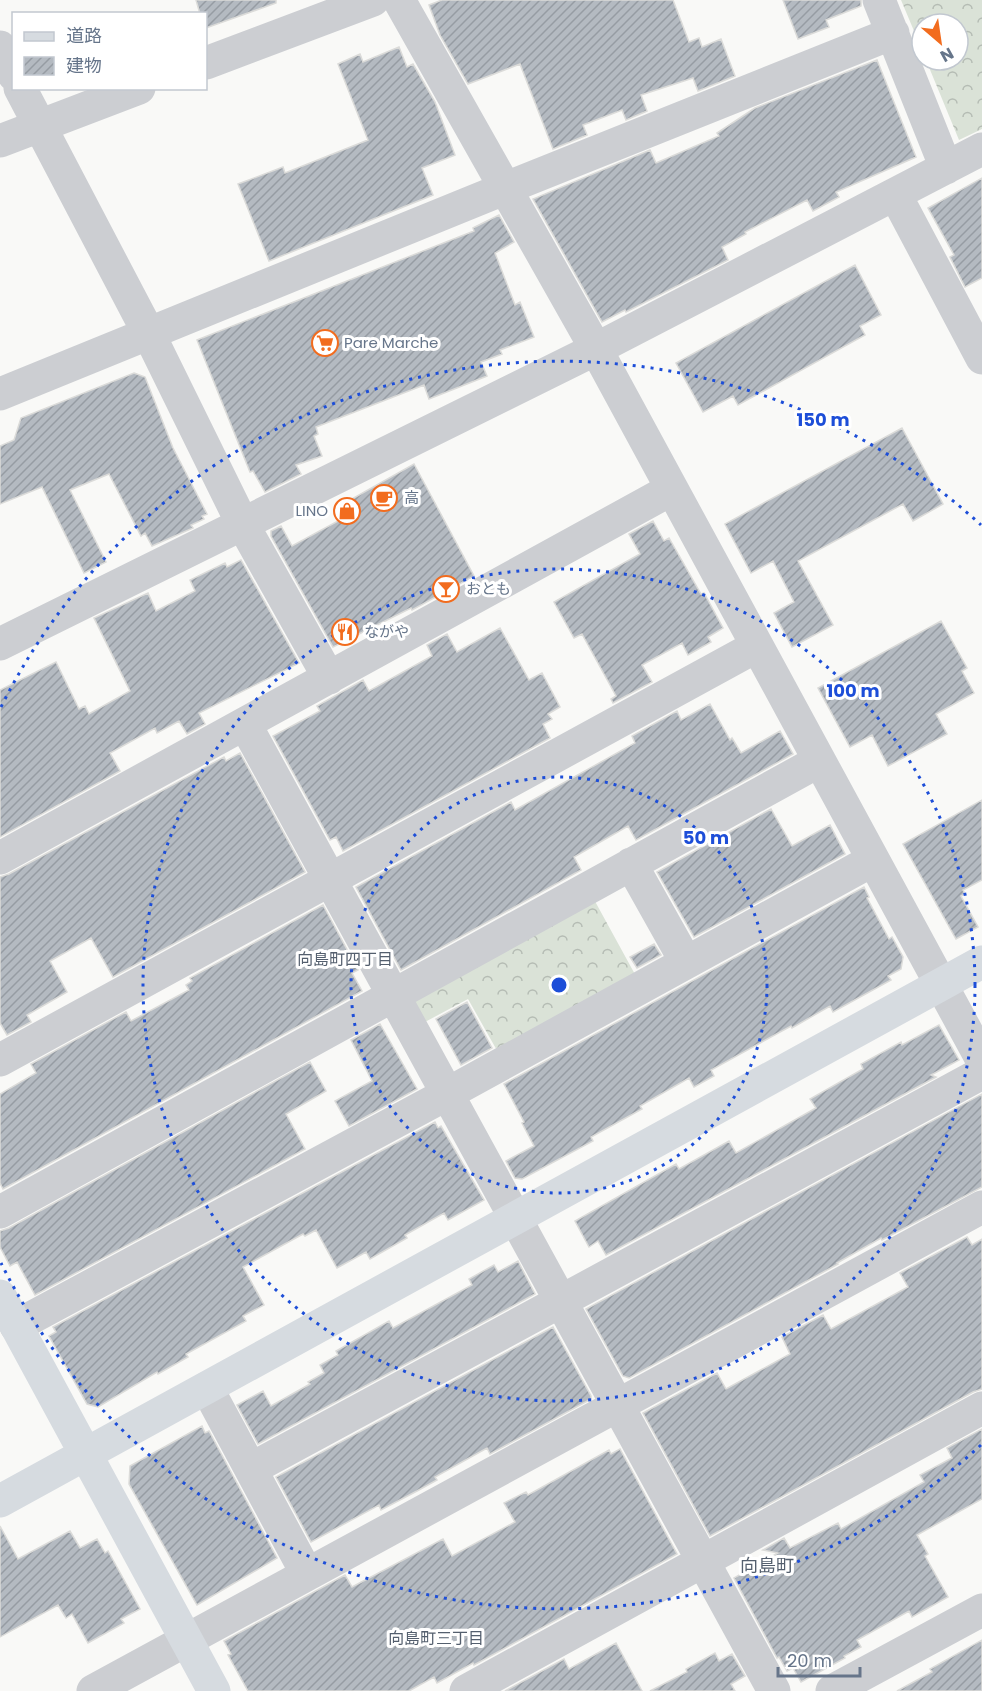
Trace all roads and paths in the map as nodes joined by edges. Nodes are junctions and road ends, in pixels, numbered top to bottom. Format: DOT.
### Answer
graph roads {
  1 [pos="373,0"];
  2 [pos="399,0"];
  3 [pos="879,0"];
  4 [pos="893,33"];
  5 [pos="0,47"];
  6 [pos="207,63"];
  7 [pos="12,71"];
  8 [pos="21,90"];
  9 [pos="135,90"];
  10 [pos="39,126"];
  11 [pos="0,141"];
  12 [pos="982,149"];
  13 [pos="946,168"];
  14 [pos="506,188"];
  15 [pos="895,194"];
  16 [pos="971,311"];
  17 [pos="149,334"];
  18 [pos="596,349"];
  19 [pos="982,358"];
  20 [pos="0,394"];
  21 [pos="672,489"];
  22 [pos="242,523"];
  23 [pos="0,644"];
  24 [pos="757,646"];
  25 [pos="328,678"];
  26 [pos="245,724"];
  27 [pos="819,761"];
  28 [pos="0,858"];
  29 [pos="873,860"];
  30 [pos="631,864"];
  31 [pos="330,880"];
  32 [pos="686,962"];
  33 [pos="982,962"];
  34 [pos="941,985"];
  35 [pos="393,995"];
  36 [pos="0,1060"];
  37 [pos="982,1060"];
  38 [pos="982,1073"];
  39 [pos="447,1094"];
  40 [pos="982,1207"];
  41 [pos="0,1212"];
  42 [pos="515,1218"];
  43 [pos="0,1296"];
  44 [pos="561,1301"];
  45 [pos="16,1326"];
  46 [pos="207,1388"];
  47 [pos="617,1405"];
  48 [pos="982,1408"];
  49 [pos="84,1455"];
  50 [pos="251,1469"];
  51 [pos="0,1501"];
  52 [pos="703,1561"];
  53 [pos="307,1574"];
  54 [pos="982,1610"];
  55 [pos="186,1640"];
  56 [pos="93,1691"];
  57 [pos="214,1691"];
  58 [pos="466,1691"];
  59 [pos="774,1691"];
  60 [pos="832,1691"];
  1 -- 6 [label="street"];
  2 -- 14 [label="street"];
  3 -- 4 [label="street"];
  4 -- 13 [label="street"];
  4 -- 14 [label="street"];
  5 -- 7 [label="street"];
  8 -- 10 [label="street"];
  9 -- 10 [label="street"];
  10 -- 11 [label="street"];
  10 -- 17 [label="street"];
  12 -- 13 [label="street"];
  13 -- 15 [label="street"];
  14 -- 17 [label="street"];
  14 -- 18 [label="street"];
  15 -- 16 [label="street"];
  15 -- 18 [label="street"];
  16 -- 19 [label="street"];
  17 -- 20 [label="street"];
  17 -- 22 [label="street"];
  18 -- 21 [label="street"];
  18 -- 22 [label="street"];
  21 -- 24 [label="street"];
  21 -- 25 [label="street"];
  22 -- 23 [label="street"];
  22 -- 25 [label="street"];
  24 -- 27 [label="street"];
  24 -- 31 [label="street"];
  25 -- 26 [label="street"];
  26 -- 28 [label="street"];
  26 -- 31 [label="street"];
  27 -- 29 [label="street"];
  27 -- 30 [label="street"];
  29 -- 32 [label="street"];
  29 -- 34 [label="street"];
  30 -- 32 [label="street"];
  30 -- 35 [label="street"];
  31 -- 35 [label="street"];
  31 -- 36 [label="street"];
  32 -- 39 [label="street"];
  33 -- 34 [label="street"];
  34 -- 37 [label="street"];
  34 -- 42 [label="street"];
  35 -- 39 [label="street"];
  35 -- 41 [label="street"];
  38 -- 44 [label="street"];
  39 -- 42 [label="street"];
  39 -- 45 [label="street"];
  40 -- 47 [label="street"];
  42 -- 44 [label="street"];
  42 -- 46 [label="street"];
  43 -- 45 [label="street"];
  44 -- 47 [label="street"];
  44 -- 50 [label="street"];
  45 -- 49 [label="street"];
  46 -- 49 [label="street"];
  46 -- 50 [label="street"];
  47 -- 52 [label="street"];
  47 -- 53 [label="street"];
  48 -- 52 [label="street"];
  49 -- 51 [label="street"];
  49 -- 55 [label="street"];
  50 -- 53 [label="street"];
  52 -- 58 [label="street"];
  52 -- 59 [label="street"];
  53 -- 55 [label="street"];
  54 -- 60 [label="street"];
  55 -- 56 [label="street"];
  55 -- 57 [label="street"];
}
